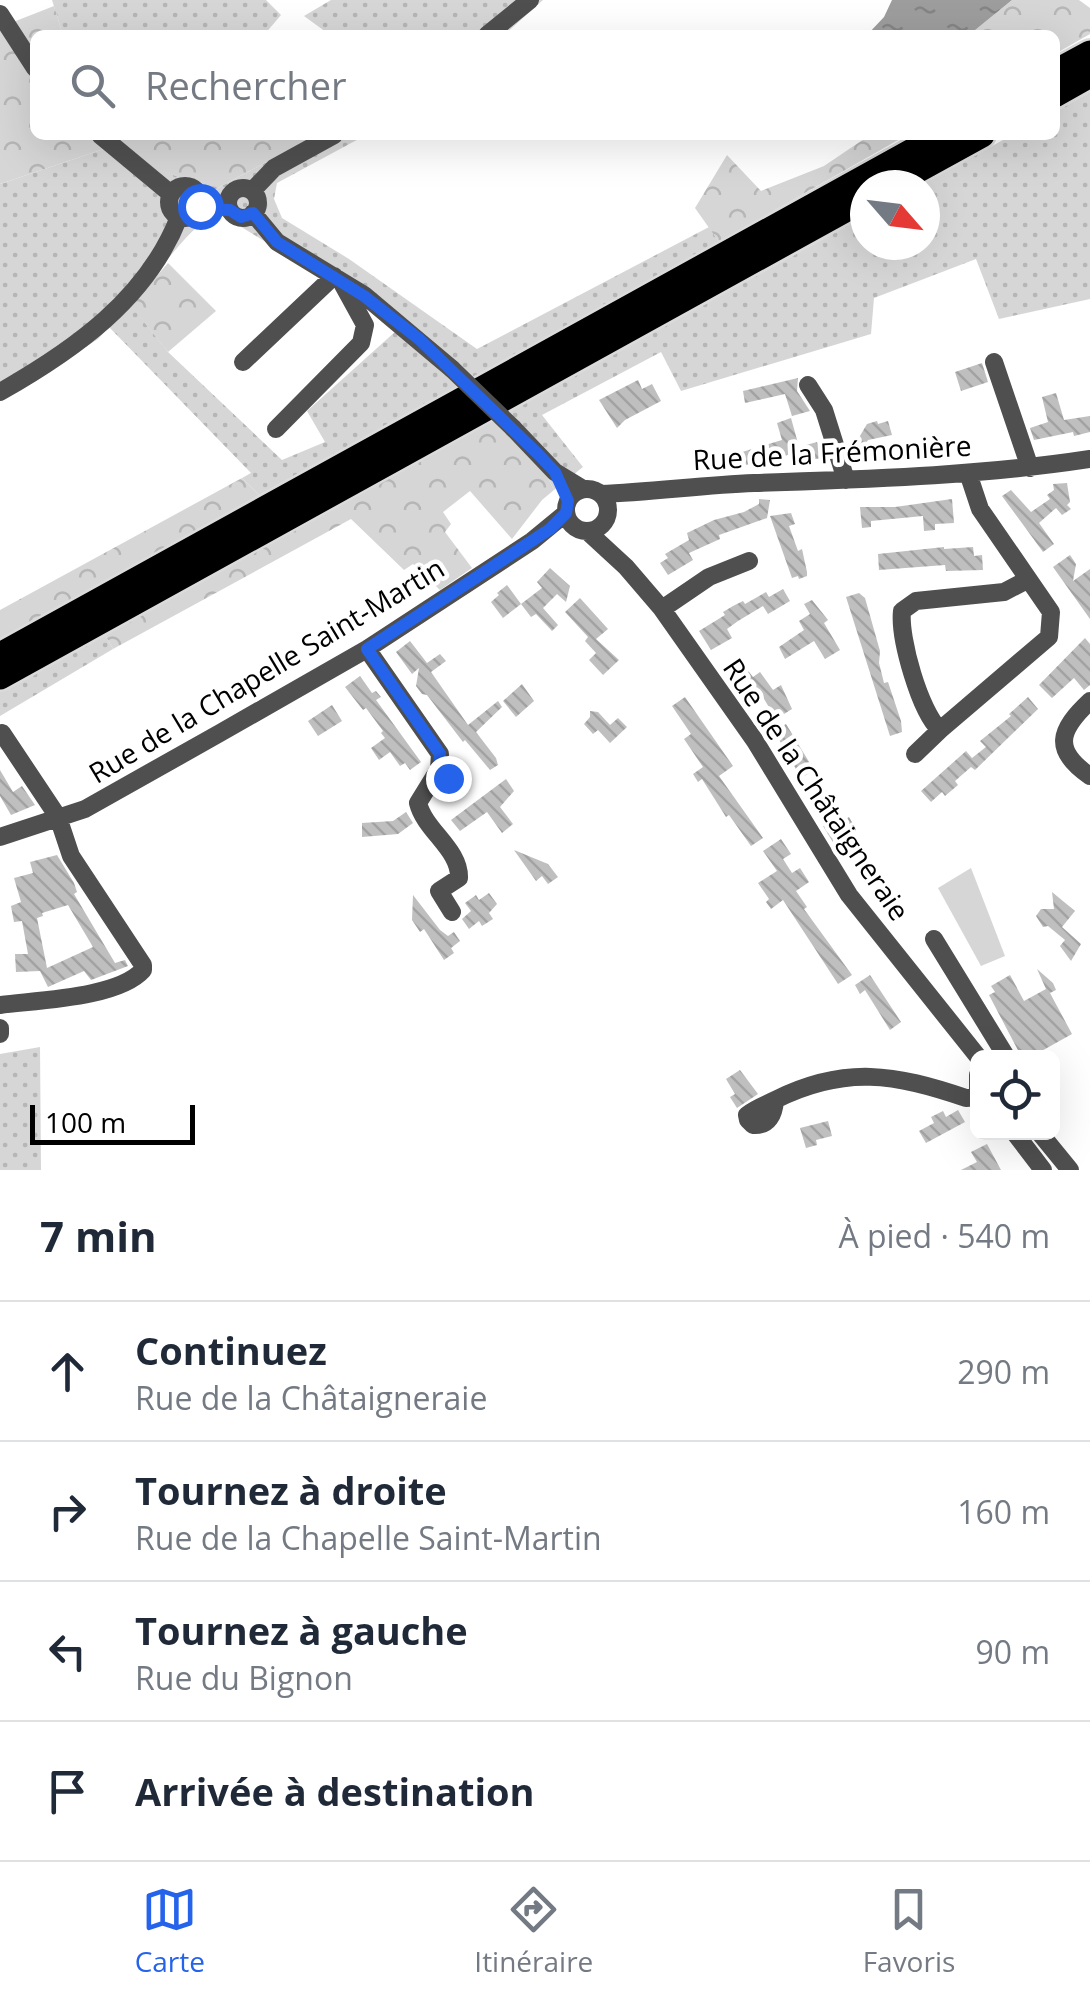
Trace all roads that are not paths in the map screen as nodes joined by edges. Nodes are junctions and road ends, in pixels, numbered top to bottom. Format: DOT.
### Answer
graph roads {
  1 [pos="530,0"];
  2 [pos="0,14"];
  3 [pos="493,30"];
  4 [pos="1090,53"];
  5 [pos="30,60"];
  6 [pos="1060,69"];
  7 [pos="1090,75"];
  8 [pos="1060,91"];
  9 [pos="106,140"];
  10 [pos="325,140"];
  11 [pos="933,140"];
  12 [pos="973,140"];
  13 [pos="918,170"];
  14 [pos="252,190"];
  15 [pos="171,194"];
  16 [pos="200,204"];
  17 [pos="230,205"];
  18 [pos="850,208"];
  19 [pos="253,213"];
  20 [pos="179,217"];
  21 [pos="337,279"];
  22 [pos="243,362"];
  23 [pos="994,362"];
  24 [pos="808,385"];
  25 [pos="0,392"];
  26 [pos="276,428"];
  27 [pos="1090,459"];
  28 [pos="1030,468"];
  29 [pos="968,473"];
  30 [pos="846,480"];
  31 [pos="586,512"];
  32 [pos="749,562"];
  33 [pos="1027,580"];
  34 [pos="662,609"];
  35 [pos="367,649"];
  36 [pos="0,655"];
  37 [pos="0,677"];
  38 [pos="1090,701"];
  39 [pos="940,730"];
  40 [pos="2,732"];
  41 [pos="916,754"];
  42 [pos="1090,776"];
  43 [pos="58,817"];
  44 [pos="0,837"];
  45 [pos="452,912"];
  46 [pos="934,939"];
  47 [pos="0,1006"];
  48 [pos="973,1050"];
  49 [pos="1002,1050"];
  50 [pos="970,1094"];
  51 [pos="775,1100"];
  52 [pos="1020,1140"];
  53 [pos="1046,1140"];
  54 [pos="1043,1170"];
  55 [pos="1070,1170"];
  1 -- 3 [label="street"];
  2 -- 5 [label="street"];
  4 -- 6 [label="highway"];
  7 -- 8 [label="highway"];
  9 -- 15 [label="street"];
  10 -- 14 [label="street"];
  11 -- 36 [label="highway"];
  12 -- 13 [label="highway"];
  14 -- 17 [label="street"];
  14 -- 19 [label="street"];
  15 -- 16 [label="street"];
  15 -- 20 [label="street"];
  16 -- 17 [label="street"];
  16 -- 20 [label="street"];
  17 -- 19 [label="street"];
  18 -- 37 [label="highway"];
  19 -- 21 [label="street, Rue de la Châtaigneraie"];
  20 -- 25 [label="street"];
  21 -- 22 [label="street"];
  21 -- 26 [label="street"];
  21 -- 31 [label="street, Rue de la Châtaigneraie, bridge"];
  23 -- 28 [label="street"];
  24 -- 30 [label="street"];
  27 -- 28 [label="street, Rue de la Frémonière"];
  28 -- 29 [label="street, Rue de la Frémonière"];
  29 -- 30 [label="street, Rue de la Frémonière"];
  29 -- 33 [label="street"];
  30 -- 31 [label="street, Rue de la Frémonière"];
  31 -- 34 [label="street, Rue de la Châtaigneraie"];
  31 -- 35 [label="street, Rue de la Chapelle Saint-Martin"];
  32 -- 34 [label="street"];
  33 -- 39 [label="street"];
  33 -- 39 [label="street"];
  34 -- 48 [label="street, Rue de la Châtaigneraie"];
  35 -- 43 [label="street, Rue de la Chapelle Saint-Martin"];
  35 -- 45 [label="street"];
  38 -- 42 [label="street"];
  39 -- 41 [label="street"];
  40 -- 43 [label="street"];
  43 -- 44 [label="street, Rue de la Chapelle Saint-Martin"];
  43 -- 47 [label="street"];
  46 -- 49 [label="street"];
  50 -- 51 [label="street"];
  52 -- 54 [label="street"];
  53 -- 55 [label="street"];
}
